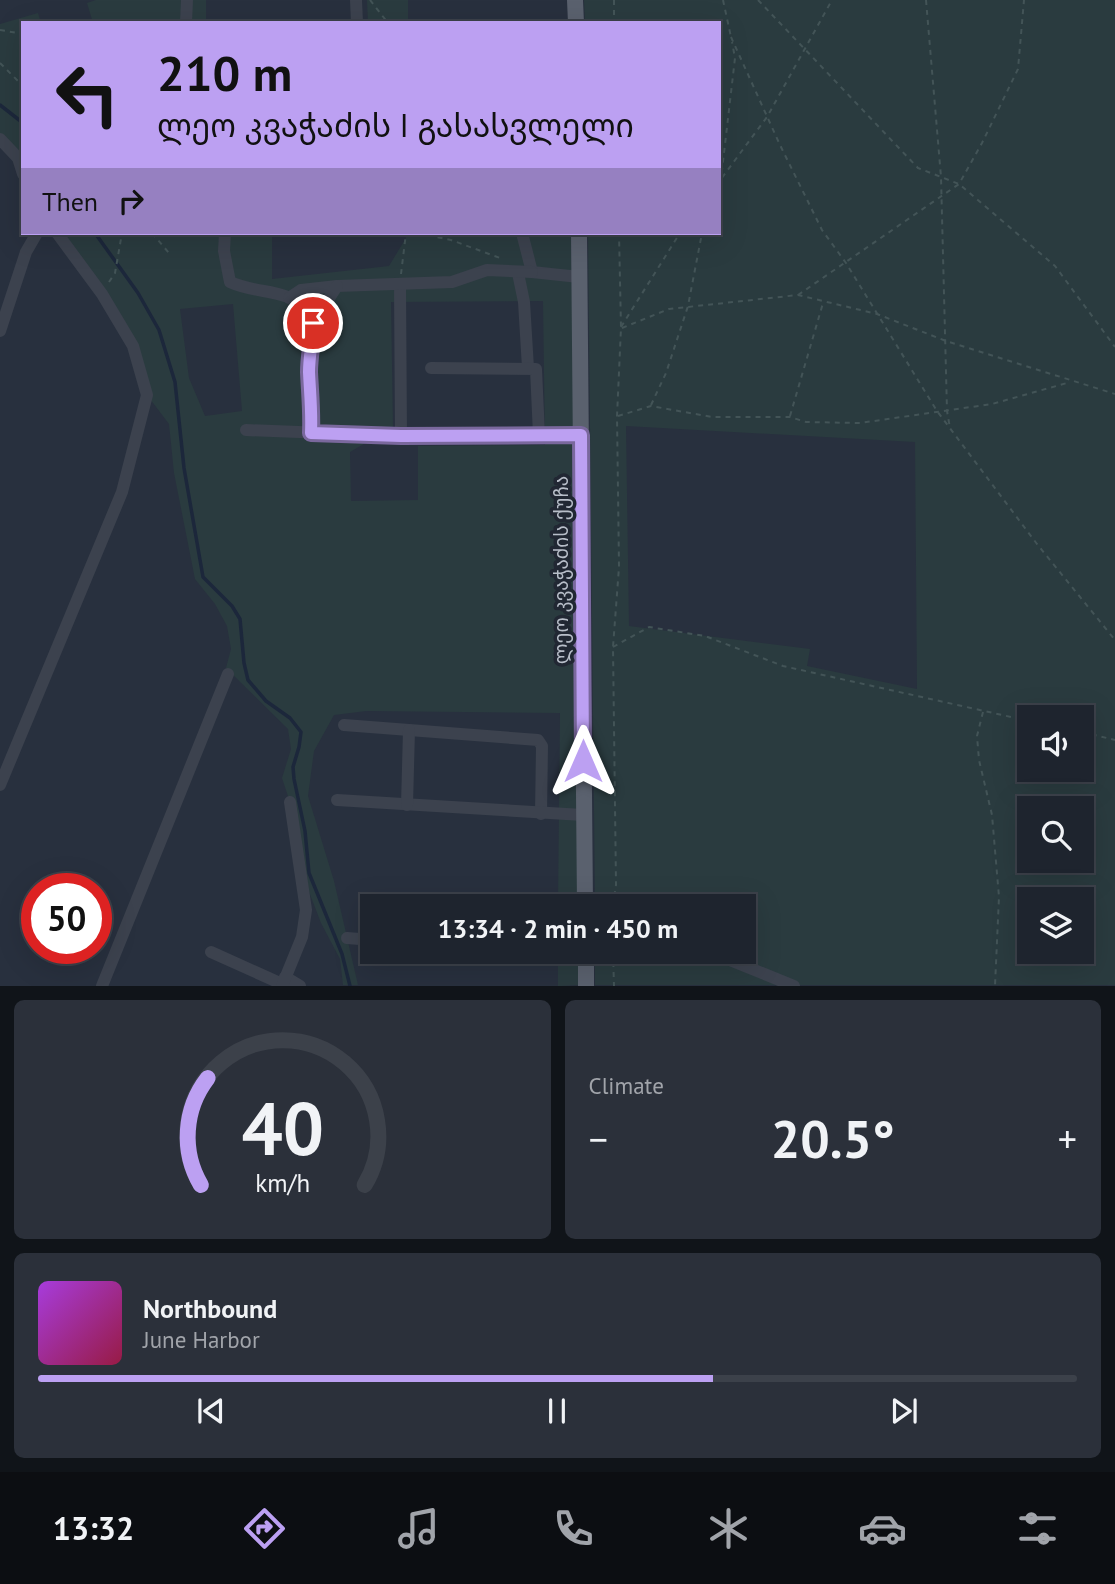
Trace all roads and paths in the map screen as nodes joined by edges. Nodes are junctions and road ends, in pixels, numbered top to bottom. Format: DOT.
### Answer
graph roads {
  1 [pos="187,0"];
  2 [pos="355,0"];
  3 [pos="370,0"];
  4 [pos="575,0"];
  5 [pos="614,0"];
  6 [pos="723,0"];
  7 [pos="758,0"];
  8 [pos="832,0"];
  9 [pos="926,0"];
  10 [pos="1024,0"];
  11 [pos="186,21"];
  12 [pos="357,21"];
  13 [pos="386,21"];
  14 [pos="576,21"];
  15 [pos="614,21"];
  16 [pos="0,30"];
  17 [pos="21,34"];
  18 [pos="731,37"];
  19 [pos="805,50"];
  20 [pos="0,63"];
  21 [pos="21,84"];
  22 [pos="767,117"];
  23 [pos="0,139"];
  24 [pos="21,168"];
  25 [pos="721,173"];
  26 [pos="941,177"];
  27 [pos="721,180"];
  28 [pos="959,184"];
  29 [pos="942,196"];
  30 [pos="36,235"];
  31 [pos="58,235"];
  32 [pos="122,235"];
  33 [pos="154,235"];
  34 [pos="225,235"];
  35 [pos="405,235"];
  36 [pos="427,235"];
  37 [pos="523,235"];
  38 [pos="579,235"];
  39 [pos="619,235"];
  40 [pos="679,235"];
  41 [pos="702,235"];
  42 [pos="169,253"];
  43 [pos="504,260"];
  44 [pos="846,262"];
  45 [pos="525,272"];
  46 [pos="579,277"];
  47 [pos="400,285"];
  48 [pos="337,286"];
  49 [pos="102,294"];
  50 [pos="798,295"];
  51 [pos="289,298"];
  52 [pos="823,302"];
  53 [pos="688,306"];
  54 [pos="877,314"];
  55 [pos="313,323"];
  56 [pos="621,328"];
  57 [pos="0,331"];
  58 [pos="946,341"];
  59 [pos="1115,347"];
  60 [pos="431,368"];
  61 [pos="528,368"];
  62 [pos="1069,382"];
  63 [pos="1115,394"];
  64 [pos="651,406"];
  65 [pos="937,411"];
  66 [pos="947,411"];
  67 [pos="617,416"];
  68 [pos="790,417"];
  69 [pos="246,430"];
  70 [pos="950,430"];
  71 [pos="311,433"];
  72 [pos="539,435"];
  73 [pos="581,435"];
  74 [pos="401,436"];
  75 [pos="1115,640"];
  76 [pos="613,647"];
  77 [pos="229,674"];
  78 [pos="983,711"];
  79 [pos="1017,718"];
  80 [pos="344,725"];
  81 [pos="410,730"];
  82 [pos="1094,735"];
  83 [pos="1115,740"];
  84 [pos="0,785"];
  85 [pos="337,800"];
  86 [pos="290,802"];
  87 [pos="407,805"];
  88 [pos="541,814"];
  89 [pos="583,815"];
  90 [pos="585,894"];
  91 [pos="615,894"];
  92 [pos="348,938"];
  93 [pos="360,939"];
  94 [pos="211,952"];
  95 [pos="586,964"];
  96 [pos="613,964"];
  97 [pos="741,964"];
  98 [pos="283,982"];
  99 [pos="102,985"];
  100 [pos="300,985"];
  101 [pos="586,985"];
  102 [pos="614,985"];
  103 [pos="794,985"];
  104 [pos="995,985"];
  1 -- 11 [label="street"];
  2 -- 12 [label="street"];
  3 -- 13 [label="path"];
  4 -- 14 [label="main road"];
  5 -- 15 [label="path"];
  6 -- 18 [label="path"];
  7 -- 19 [label="path"];
  8 -- 19 [label="path"];
  9 -- 26 [label="path"];
  10 -- 28 [label="path"];
  16 -- 17 [label="path"];
  18 -- 22 [label="path"];
  18 -- 25 [label="path"];
  19 -- 22 [label="path"];
  19 -- 26 [label="path"];
  20 -- 21 [label="path"];
  22 -- 27 [label="path"];
  22 -- 44 [label="path"];
  23 -- 24 [label="street"];
  26 -- 28 [label="path"];
  26 -- 29 [label="path"];
  28 -- 29 [label="path"];
  28 -- 59 [label="path"];
  29 -- 44 [label="path"];
  29 -- 58 [label="path"];
  30 -- 57 [label="street"];
  31 -- 49 [label="street"];
  32 -- 49 [label="path"];
  33 -- 42 [label="path"];
  34 -- 51 [label="street"];
  35 -- 47 [label="path"];
  36 -- 43 [label="path"];
  37 -- 45 [label="street"];
  38 -- 46 [label="main road, ლეო კვაჭაძის ქუჩა"];
  39 -- 56 [label="path"];
  40 -- 56 [label="path"];
  41 -- 53 [label="path"];
  44 -- 50 [label="path"];
  44 -- 54 [label="path"];
  45 -- 46 [label="street"];
  45 -- 47 [label="street"];
  45 -- 61 [label="street"];
  46 -- 73 [label="main road, ლეო კვაჭაძის ქუჩა"];
  47 -- 48 [label="street"];
  47 -- 74 [label="street"];
  48 -- 51 [label="street"];
  48 -- 55 [label="street"];
  49 -- 84 [label="street"];
  50 -- 52 [label="path"];
  50 -- 53 [label="path"];
  51 -- 55 [label="street"];
  52 -- 54 [label="path"];
  52 -- 68 [label="path"];
  53 -- 56 [label="path"];
  53 -- 64 [label="path"];
  54 -- 58 [label="path"];
  54 -- 65 [label="path"];
  55 -- 71 [label="street"];
  56 -- 67 [label="path"];
  58 -- 62 [label="path"];
  58 -- 66 [label="path"];
  60 -- 61 [label="street"];
  61 -- 72 [label="street"];
  62 -- 63 [label="path"];
  62 -- 66 [label="path"];
  64 -- 67 [label="path"];
  64 -- 68 [label="path"];
  65 -- 66 [label="path"];
  65 -- 68 [label="path"];
  65 -- 70 [label="path"];
  66 -- 70 [label="path"];
  67 -- 76 [label="path"];
  69 -- 71 [label="street"];
  70 -- 75 [label="path"];
  71 -- 74 [label="street"];
  72 -- 73 [label="street"];
  72 -- 74 [label="street"];
  73 -- 89 [label="main road, ლეო კვაჭაძის ქუჩა"];
  76 -- 78 [label="path"];
  76 -- 91 [label="path"];
  77 -- 99 [label="street"];
  78 -- 79 [label="path"];
  78 -- 104 [label="path"];
  80 -- 81 [label="street"];
  81 -- 87 [label="street"];
  81 -- 88 [label="street"];
  82 -- 83 [label="path"];
  85 -- 87 [label="street"];
  86 -- 98 [label="street"];
  87 -- 88 [label="street"];
  88 -- 89 [label="street"];
  89 -- 90 [label="main road, ლეო კვაჭაძის ქუჩა"];
  92 -- 93 [label="street"];
  94 -- 98 [label="street"];
  95 -- 101 [label="main road"];
  96 -- 102 [label="path"];
  97 -- 103 [label="street"];
  98 -- 100 [label="street"];
}
